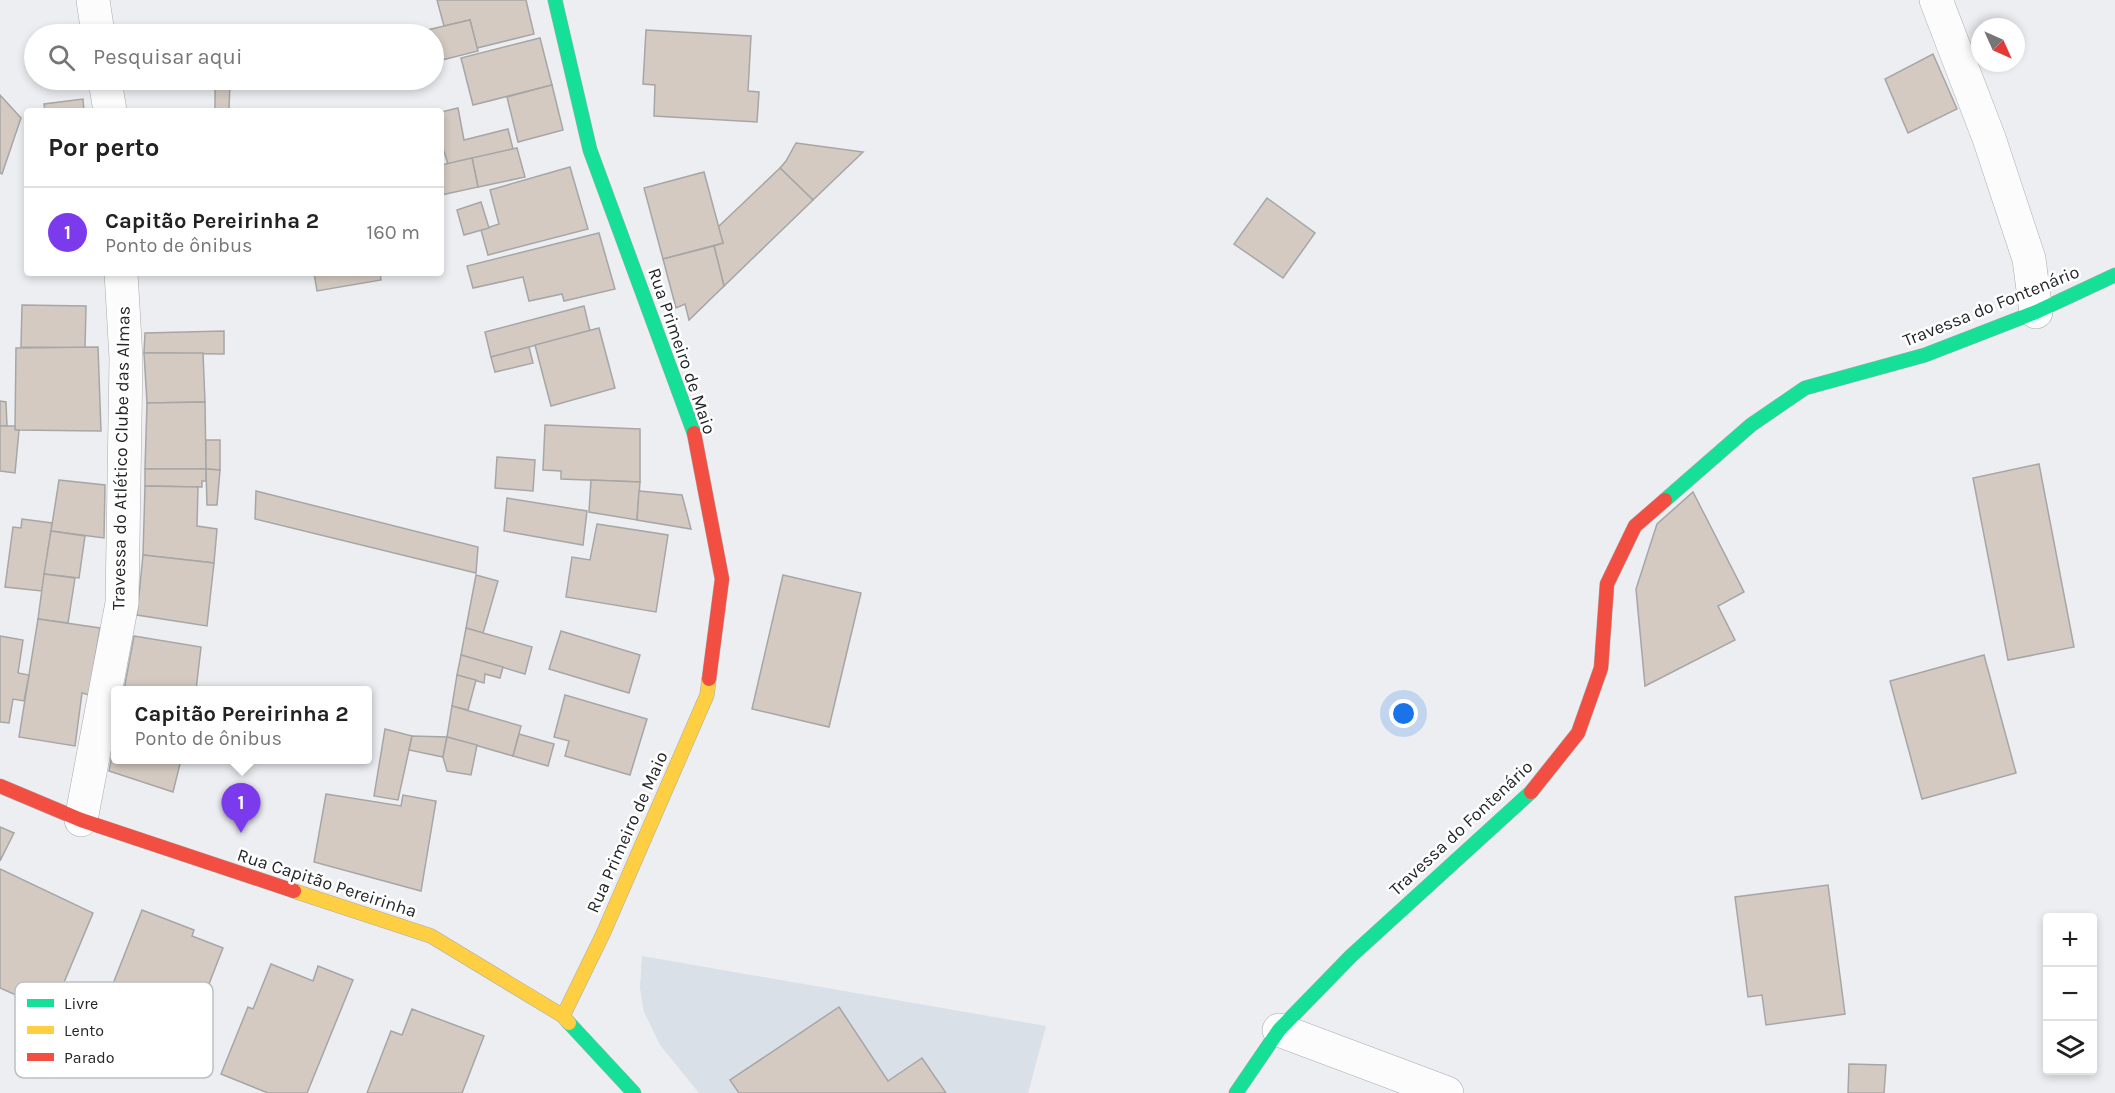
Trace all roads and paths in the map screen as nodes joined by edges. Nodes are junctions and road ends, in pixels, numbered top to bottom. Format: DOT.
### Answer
graph roads {
  1 [pos="93,0"];
  2 [pos="555,0"];
  3 [pos="1936,0"];
  4 [pos="97,24"];
  5 [pos="107,90"];
  6 [pos="110,108"];
  7 [pos="2115,274"];
  8 [pos="121,276"];
  9 [pos="2036,312"];
  10 [pos="0,786"];
  11 [pos="81,820"];
  12 [pos="563,1016"];
  13 [pos="1279,1030"];
  14 [pos="634,1093"];
  15 [pos="1236,1093"];
  16 [pos="1447,1093"];
  1 -- 4 [label="street"];
  2 -- 12 [label="street, Rua Primeiro de Maio"];
  3 -- 9 [label="street"];
  5 -- 6 [label="street"];
  7 -- 9 [label="street, Travessa do Fontenário"];
  8 -- 11 [label="street, Travessa do Atlético Clube das Almas"];
  9 -- 13 [label="street, Travessa do Fontenário"];
  10 -- 11 [label="street, Rua Capitão Pereirinha"];
  11 -- 12 [label="street, Rua Capitão Pereirinha"];
  12 -- 14 [label="street, Rua Capitão Pereirinha"];
  13 -- 15 [label="street, Travessa do Fontenário"];
  13 -- 16 [label="street"];
}
